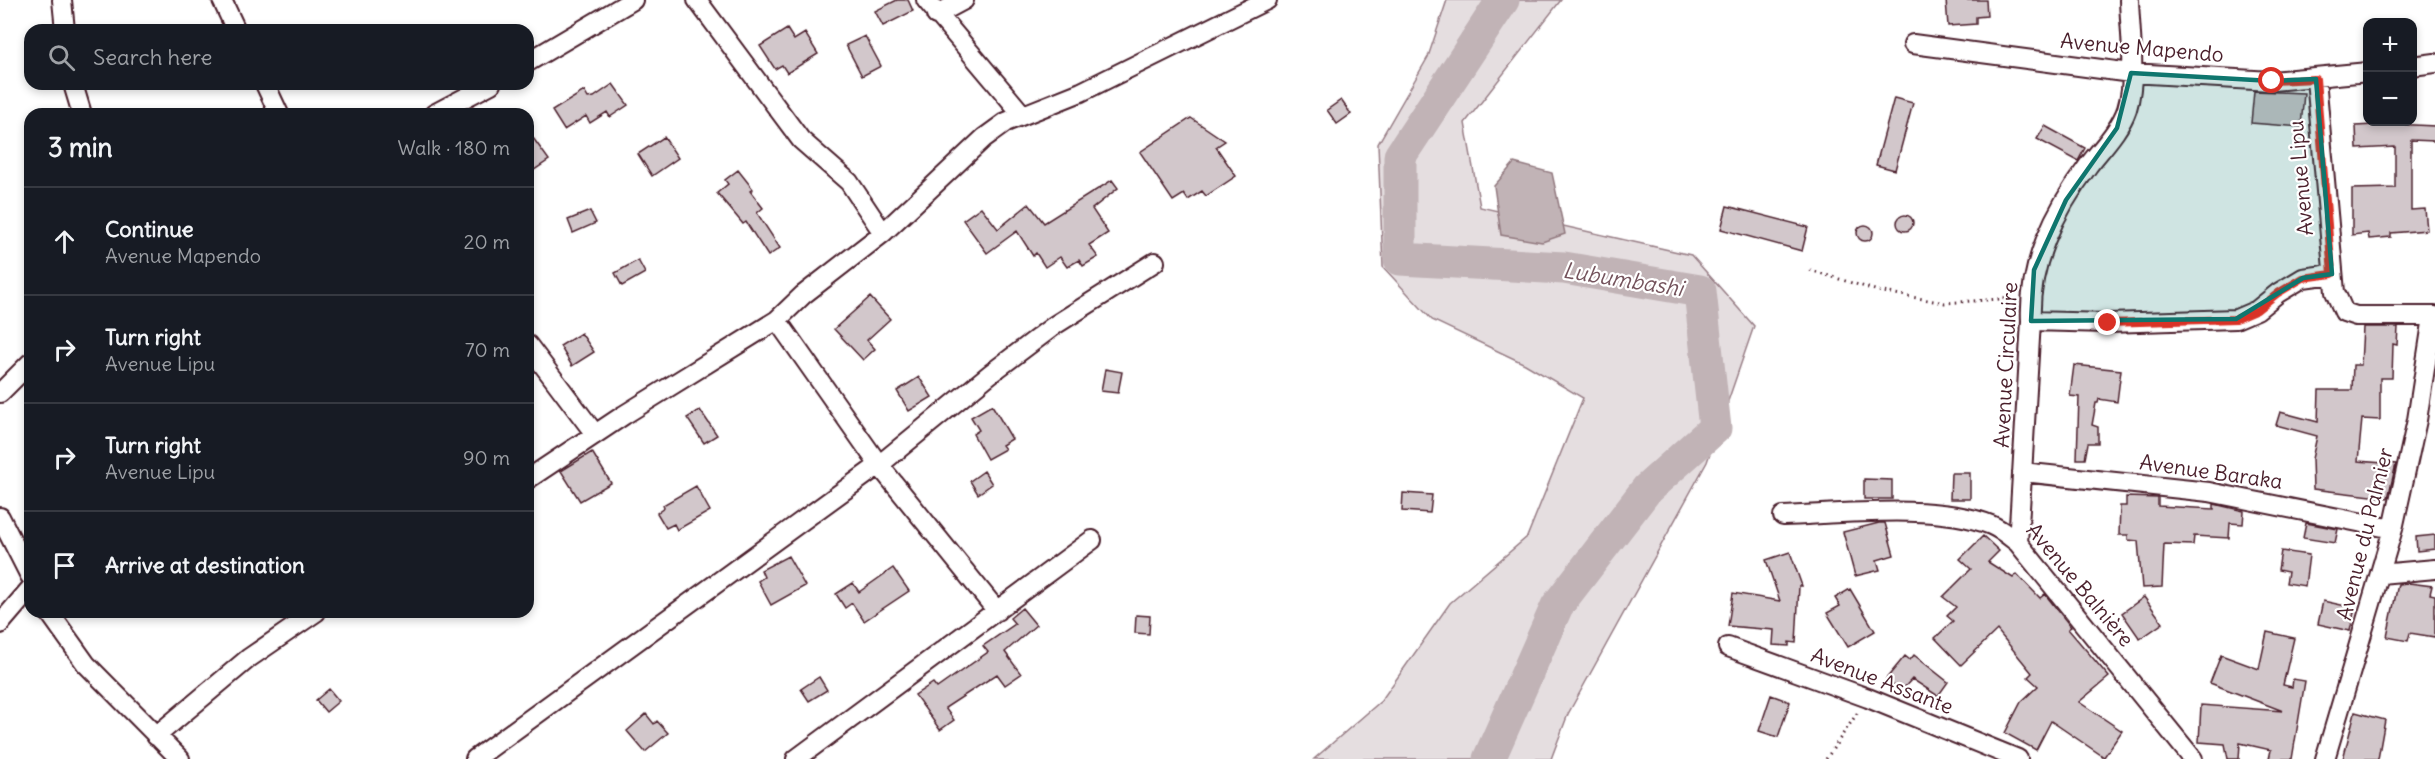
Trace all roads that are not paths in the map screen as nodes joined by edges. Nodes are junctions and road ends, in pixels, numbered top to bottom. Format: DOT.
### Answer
graph roads {
  1 [pos="62,0"];
  2 [pos="222,0"];
  3 [pos="633,0"];
  4 [pos="698,0"];
  5 [pos="964,0"];
  6 [pos="1267,0"];
  7 [pos="2129,0"];
  8 [pos="931,7"];
  9 [pos="64,24"];
  10 [pos="233,24"];
  11 [pos="1913,44"];
  12 [pos="534,58"];
  13 [pos="2435,63"];
  14 [pos="2417,65"];
  15 [pos="2131,73"];
  16 [pos="2363,73"];
  17 [pos="2316,79"];
  18 [pos="75,90"];
  19 [pos="268,90"];
  20 [pos="479,90"];
  21 [pos="80,108"];
  22 [pos="276,108"];
  23 [pos="445,108"];
  24 [pos="1022,114"];
  25 [pos="883,233"];
  26 [pos="1155,262"];
  27 [pos="2332,274"];
  28 [pos="2434,316"];
  29 [pos="777,320"];
  30 [pos="2031,321"];
  31 [pos="534,353"];
  32 [pos="24,369"];
  33 [pos="0,393"];
  34 [pos="595,434"];
  35 [pos="879,465"];
  36 [pos="2022,472"];
  37 [pos="534,475"];
  38 [pos="1783,516"];
  39 [pos="0,517"];
  40 [pos="2393,529"];
  41 [pos="7,539"];
  42 [pos="1092,540"];
  43 [pos="2018,543"];
  44 [pos="24,566"];
  45 [pos="2435,569"];
  46 [pos="2380,574"];
  47 [pos="24,596"];
  48 [pos="997,611"];
  49 [pos="53,618"];
  50 [pos="307,618"];
  51 [pos="0,624"];
  52 [pos="1728,647"];
  53 [pos="156,736"];
  54 [pos="180,759"];
  55 [pos="474,759"];
  56 [pos="796,759"];
  57 [pos="2018,759"];
  58 [pos="2193,759"];
  59 [pos="2325,759"];
  1 -- 9 [label="street"];
  2 -- 10 [label="street"];
  3 -- 12 [label="street"];
  4 -- 25 [label="street"];
  5 -- 8 [label="street"];
  6 -- 24 [label="street"];
  7 -- 15 [label="street, Avenue Circulaire"];
  8 -- 24 [label="street"];
  11 -- 15 [label="street, Avenue Mapendo"];
  13 -- 14 [label="street"];
  15 -- 17 [label="street, Avenue Mapendo"];
  15 -- 30 [label="street, Avenue Circulaire"];
  16 -- 17 [label="street, Avenue Mapendo"];
  17 -- 27 [label="street, Avenue Lipu"];
  18 -- 21 [label="street"];
  19 -- 22 [label="street"];
  20 -- 23 [label="street"];
  24 -- 25 [label="street"];
  25 -- 29 [label="street"];
  26 -- 35 [label="street"];
  27 -- 28 [label="street, Avenue Lipu"];
  27 -- 30 [label="street"];
  28 -- 40 [label="street, Avenue du Palmier"];
  29 -- 34 [label="street"];
  29 -- 35 [label="street"];
  30 -- 36 [label="street, Avenue Circulaire"];
  31 -- 34 [label="street"];
  32 -- 33 [label="street"];
  34 -- 37 [label="street"];
  35 -- 48 [label="street"];
  35 -- 55 [label="street"];
  36 -- 40 [label="street, Avenue Baraka"];
  36 -- 43 [label="street, Avenue Circulaire"];
  38 -- 43 [label="street, Avenue Balnière"];
  39 -- 41 [label="street"];
  40 -- 46 [label="street, Avenue du Palmier"];
  41 -- 44 [label="street"];
  42 -- 48 [label="street"];
  43 -- 58 [label="street, Avenue Balnière"];
  45 -- 46 [label="street"];
  46 -- 59 [label="street, Avenue du Palmier"];
  47 -- 51 [label="street"];
  48 -- 56 [label="street"];
  49 -- 53 [label="street"];
  50 -- 53 [label="street"];
  52 -- 57 [label="street, Avenue Assante"];
  53 -- 54 [label="street"];
}
